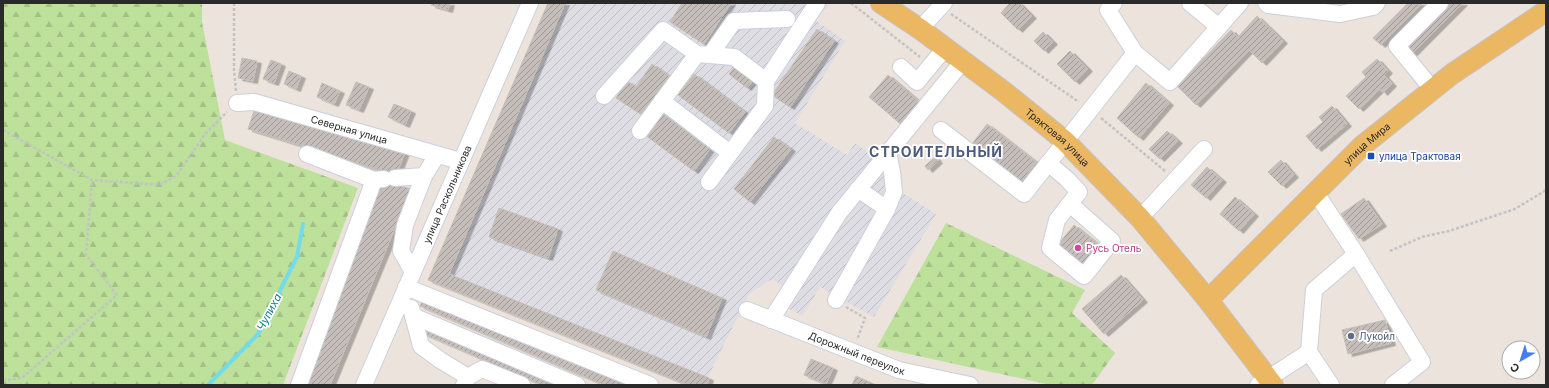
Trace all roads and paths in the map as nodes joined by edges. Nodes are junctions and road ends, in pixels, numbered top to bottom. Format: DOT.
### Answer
graph roads {
  1 [pos="234,3"];
  2 [pos="530,3"];
  3 [pos="817,3"];
  4 [pos="850,3"];
  5 [pos="881,3"];
  6 [pos="1114,3"];
  7 [pos="1190,3"];
  8 [pos="1240,3"];
  9 [pos="1266,3"];
  10 [pos="1378,3"];
  11 [pos="1440,3"];
  12 [pos="942,5"];
  13 [pos="1546,11"];
  14 [pos="787,19"];
  15 [pos="1219,27"];
  16 [pos="920,29"];
  17 [pos="946,48"];
  18 [pos="1135,53"];
  19 [pos="704,54"];
  20 [pos="963,61"];
  21 [pos="931,66"];
  22 [pos="901,67"];
  23 [pos="766,81"];
  24 [pos="1433,90"];
  25 [pos="604,96"];
  26 [pos="662,102"];
  27 [pos="236,103"];
  28 [pos="1090,109"];
  29 [pos="3,130"];
  30 [pos="941,130"];
  31 [pos="640,131"];
  32 [pos="1065,141"];
  33 [pos="1204,149"];
  34 [pos="888,152"];
  35 [pos="730,153"];
  36 [pos="307,154"];
  37 [pos="437,155"];
  38 [pos="460,161"];
  39 [pos="1048,163"];
  40 [pos="424,176"];
  41 [pos="384,179"];
  42 [pos="92,180"];
  43 [pos="1176,180"];
  44 [pos="709,182"];
  45 [pos="858,189"];
  46 [pos="1546,190"];
  47 [pos="1316,193"];
  48 [pos="1070,204"];
  49 [pos="888,209"];
  50 [pos="1140,218"];
  51 [pos="1390,251"];
  52 [pos="1356,254"];
  53 [pos="413,272"];
  54 [pos="406,287"];
  55 [pos="836,300"];
  56 [pos="1208,300"];
  57 [pos="747,310"];
  58 [pos="412,316"];
  59 [pos="771,320"];
  60 [pos="854,352"];
  61 [pos="1309,352"];
  62 [pos="3,380"];
  63 [pos="466,381"];
  64 [pos="1267,383"];
  65 [pos="299,385"];
  66 [pos="364,385"];
  67 [pos="522,385"];
  68 [pos="577,385"];
  69 [pos="650,385"];
  70 [pos="970,385"];
  71 [pos="1331,385"];
  72 [pos="1393,385"];
  1 -- 27 [label="path"];
  2 -- 38 [label="street, улица Раскольникова"];
  3 -- 23 [label="street"];
  4 -- 21 [label="path"];
  5 -- 16 [label="main road, Трактовая улица"];
  6 -- 18 [label="street"];
  7 -- 15 [label="street"];
  8 -- 15 [label="street"];
  9 -- 10 [label="street"];
  11 -- 24 [label="street"];
  12 -- 16 [label="street"];
  12 -- 28 [label="path"];
  13 -- 24 [label="main road, улица Мира"];
  14 -- 19 [label="street"];
  15 -- 18 [label="street"];
  16 -- 17 [label="main road, Трактовая улица"];
  17 -- 20 [label="main road, Трактовая улица"];
  17 -- 21 [label="street"];
  18 -- 28 [label="street"];
  19 -- 23 [label="street"];
  19 -- 25 [label="street"];
  19 -- 26 [label="street"];
  20 -- 32 [label="main road, Трактовая улица"];
  20 -- 34 [label="street"];
  21 -- 22 [label="street"];
  23 -- 35 [label="street"];
  24 -- 47 [label="main road, улица Мира"];
  26 -- 31 [label="street"];
  26 -- 35 [label="street"];
  27 -- 37 [label="street, Северная улица"];
  27 -- 42 [label="path"];
  28 -- 32 [label="street"];
  28 -- 43 [label="path"];
  29 -- 42 [label="path"];
  30 -- 39 [label="street"];
  32 -- 39 [label="street"];
  32 -- 50 [label="main road, Трактовая улица"];
  33 -- 43 [label="street"];
  34 -- 45 [label="street"];
  34 -- 49 [label="street"];
  35 -- 44 [label="street"];
  36 -- 41 [label="street"];
  37 -- 38 [label="street, Северная улица"];
  37 -- 40 [label="street"];
  38 -- 53 [label="street, улица Раскольникова"];
  39 -- 48 [label="street"];
  40 -- 41 [label="street"];
  40 -- 53 [label="street"];
  41 -- 65 [label="street"];
  42 -- 62 [label="path"];
  43 -- 50 [label="street"];
  45 -- 49 [label="street"];
  45 -- 59 [label="street"];
  46 -- 51 [label="path"];
  47 -- 52 [label="street"];
  47 -- 56 [label="main road, улица Мира"];
  49 -- 55 [label="street"];
  50 -- 56 [label="main road, Трактовая улица"];
  52 -- 61 [label="street"];
  52 -- 72 [label="street"];
  53 -- 54 [label="street, улица Раскольникова"];
  54 -- 58 [label="street"];
  54 -- 66 [label="street, улица Раскольникова"];
  54 -- 69 [label="street"];
  55 -- 60 [label="path"];
  56 -- 64 [label="main road, Трактовая улица"];
  57 -- 59 [label="street, Дорожный переулок"];
  58 -- 63 [label="street"];
  58 -- 68 [label="street"];
  59 -- 60 [label="street, Дорожный переулок"];
  60 -- 70 [label="street, Дорожный переулок"];
  61 -- 64 [label="street"];
  61 -- 71 [label="street"];
  63 -- 67 [label="street"];
}
